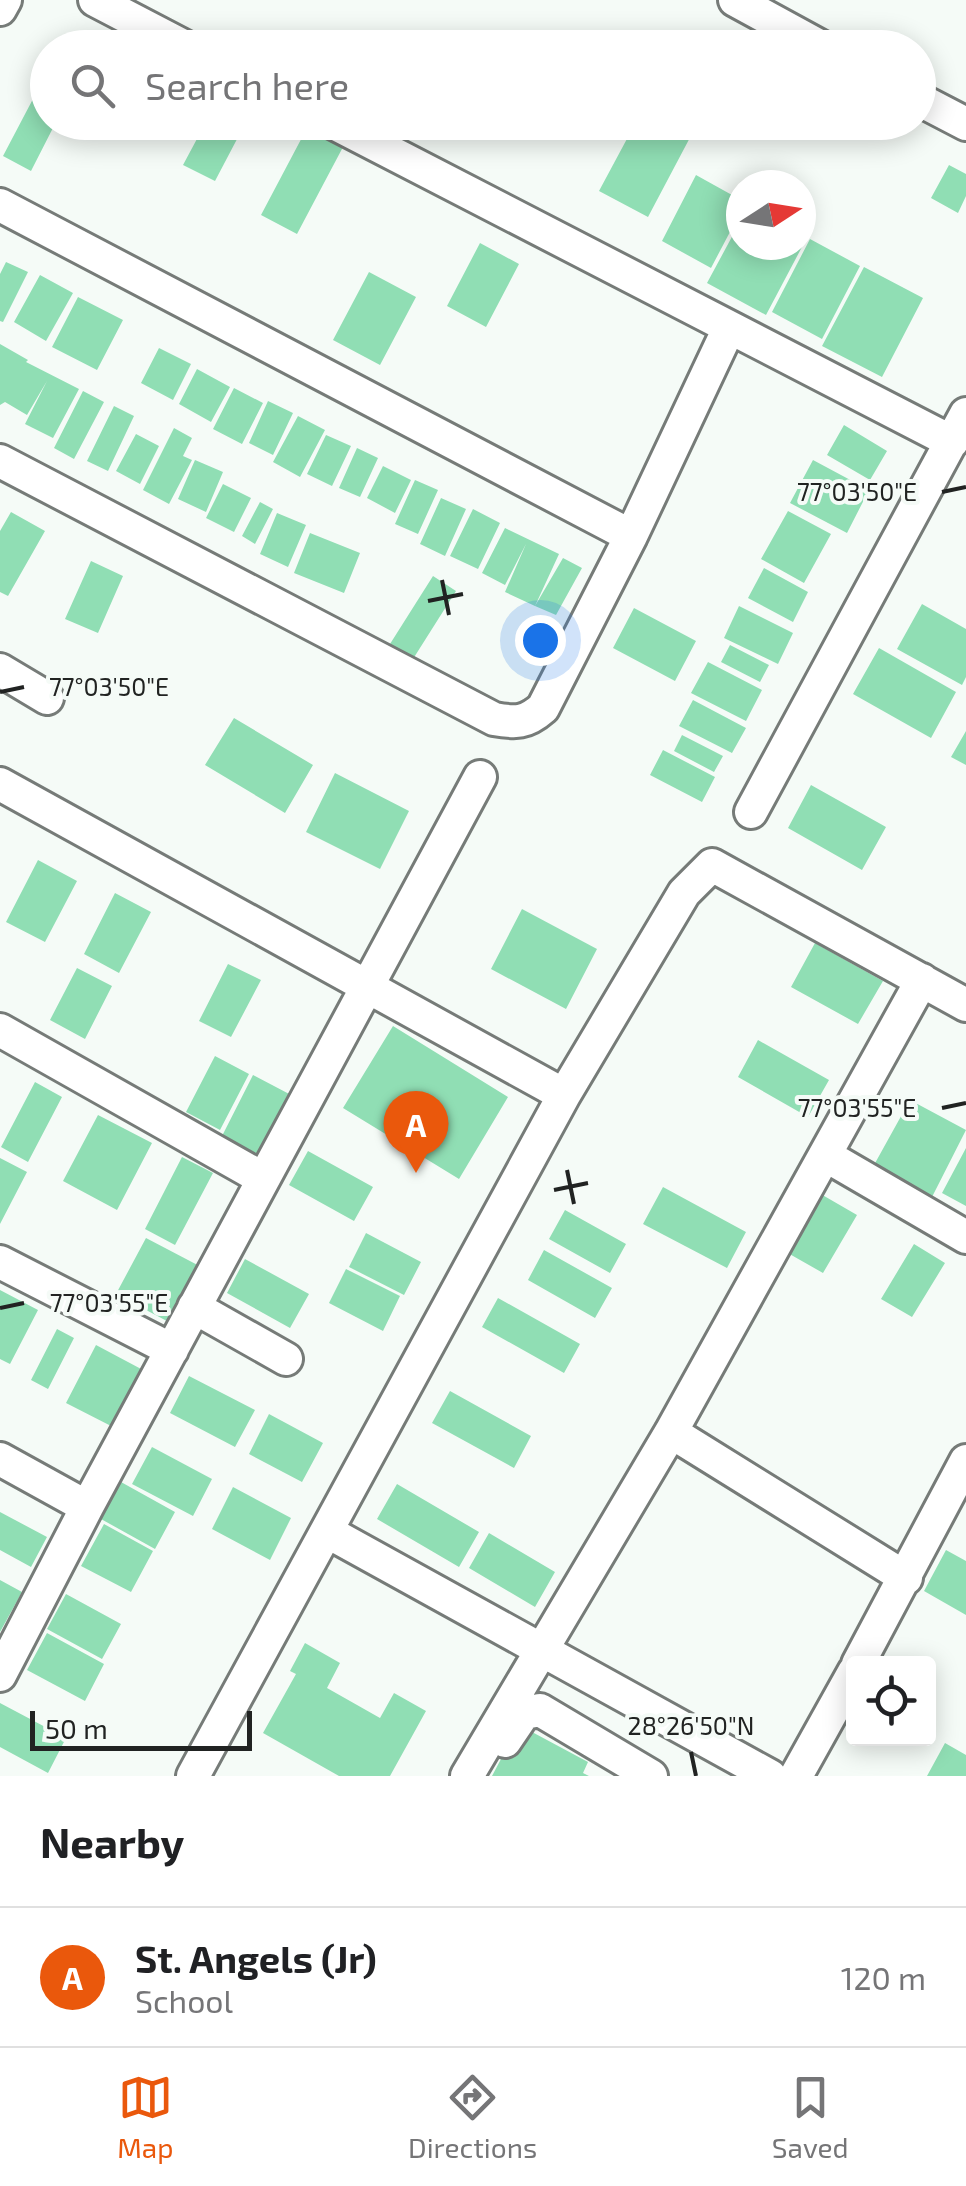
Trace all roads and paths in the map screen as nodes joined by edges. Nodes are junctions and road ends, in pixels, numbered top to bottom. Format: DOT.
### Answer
graph roads {
  1 [pos="5,0"];
  2 [pos="96,0"];
  3 [pos="735,0"];
  4 [pos="0,10"];
  5 [pos="153,30"];
  6 [pos="790,30"];
  7 [pos="936,108"];
  8 [pos="966,124"];
  9 [pos="367,140"];
  10 [pos="0,205"];
  11 [pos="729,328"];
  12 [pos="959,428"];
  13 [pos="0,461"];
  14 [pos="631,536"];
  15 [pos="0,670"];
  16 [pos="46,698"];
  17 [pos="480,778"];
  18 [pos="0,784"];
  19 [pos="752,812"];
  20 [pos="922,980"];
  21 [pos="368,987"];
  22 [pos="966,1005"];
  23 [pos="0,1030"];
  24 [pos="564,1095"];
  25 [pos="825,1155"];
  26 [pos="262,1178"];
  27 [pos="966,1237"];
  28 [pos="0,1262"];
  29 [pos="194,1307"];
  30 [pos="172,1350"];
  31 [pos="286,1358"];
  32 [pos="671,1432"];
  33 [pos="0,1460"];
  34 [pos="966,1461"];
  35 [pos="86,1507"];
  36 [pos="328,1532"];
  37 [pos="906,1578"];
  38 [pos="541,1650"];
  39 [pos="862,1656"];
  40 [pos="0,1675"];
  41 [pos="846,1686"];
  42 [pos="755,1773"];
  43 [pos="193,1776"];
  44 [pos="468,1776"];
  45 [pos="486,1776"];
  46 [pos="651,1776"];
  47 [pos="796,1776"];
  1 -- 4 [label="street"];
  2 -- 5 [label="street"];
  3 -- 6 [label="street"];
  7 -- 8 [label="street"];
  9 -- 11 [label="street"];
  10 -- 14 [label="street"];
  11 -- 12 [label="street"];
  11 -- 14 [label="street"];
  12 -- 19 [label="street"];
  13 -- 14 [label="street"];
  15 -- 16 [label="street"];
  17 -- 21 [label="street"];
  18 -- 21 [label="street"];
  20 -- 22 [label="street"];
  20 -- 24 [label="street"];
  20 -- 25 [label="street"];
  21 -- 24 [label="street"];
  21 -- 26 [label="street"];
  23 -- 26 [label="street"];
  24 -- 36 [label="street"];
  25 -- 27 [label="street"];
  25 -- 32 [label="street"];
  26 -- 29 [label="street"];
  28 -- 30 [label="street"];
  29 -- 30 [label="street"];
  29 -- 31 [label="street"];
  30 -- 35 [label="street"];
  32 -- 37 [label="street"];
  32 -- 38 [label="street"];
  33 -- 35 [label="street"];
  34 -- 37 [label="street"];
  35 -- 40 [label="street"];
  36 -- 38 [label="street"];
  36 -- 43 [label="street"];
  37 -- 39 [label="street"];
  38 -- 42 [label="street"];
  38 -- 44 [label="street"];
  41 -- 47 [label="street"];
  45 -- 46 [label="street"];
}
